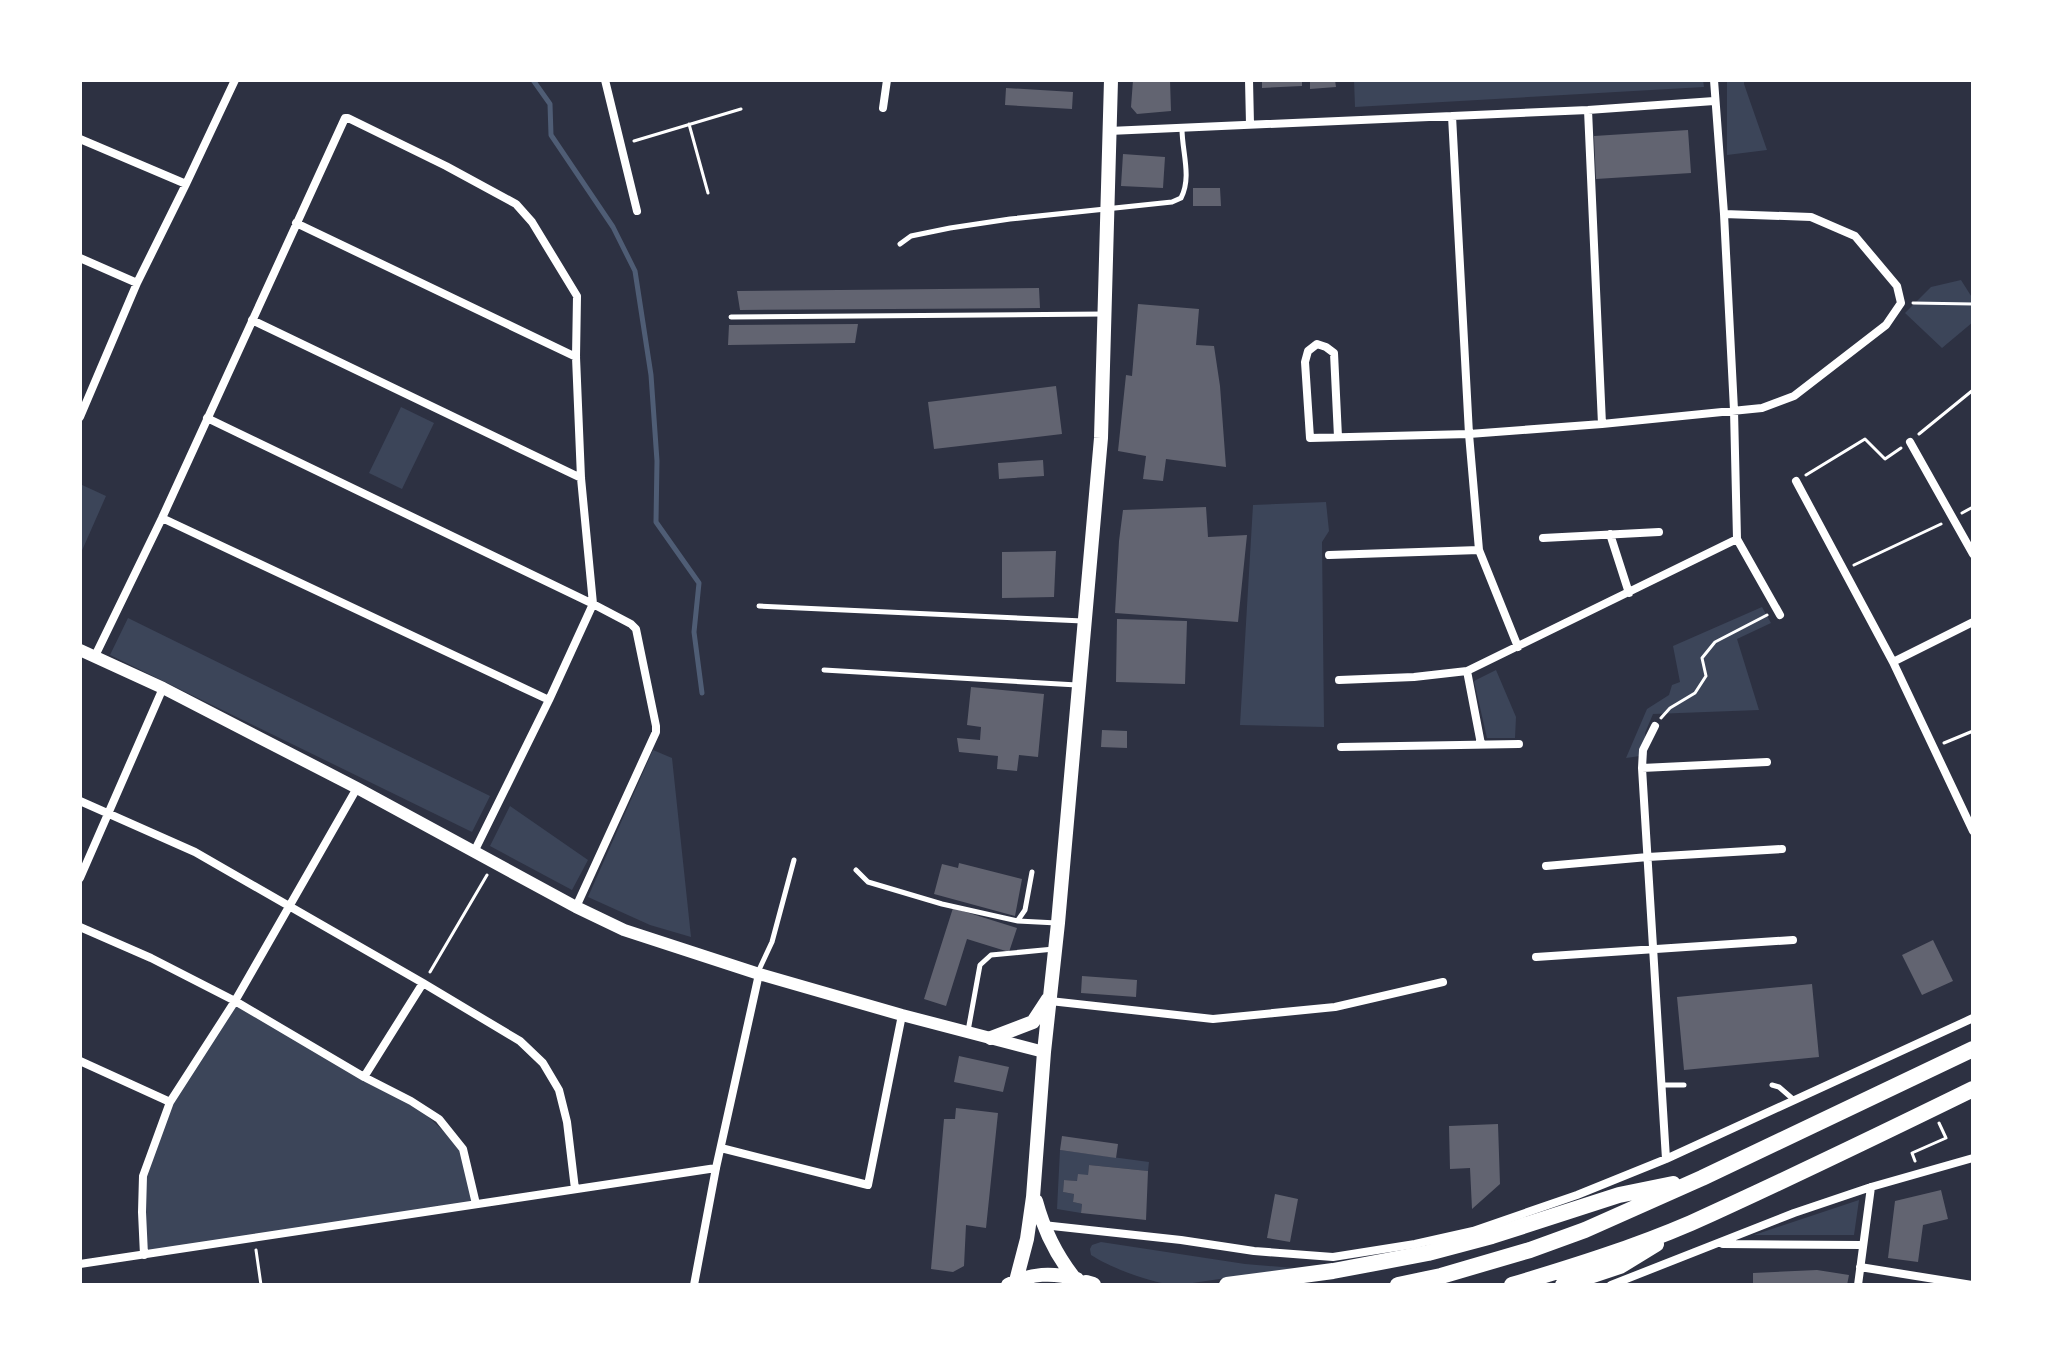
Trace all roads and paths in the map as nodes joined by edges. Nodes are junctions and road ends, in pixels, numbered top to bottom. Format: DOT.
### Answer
graph roads {
  1 [pos="605,80"];
  2 [pos="887,80"];
  3 [pos="1111,80"];
  4 [pos="1249,80"];
  5 [pos="1714,80"];
  6 [pos="232,81"];
  7 [pos="1714,101"];
  8 [pos="883,108"];
  9 [pos="741,109"];
  10 [pos="1588,110"];
  11 [pos="1452,116"];
  12 [pos="689,124"];
  13 [pos="1250,124"];
  14 [pos="1182,128"];
  15 [pos="1109,131"];
  16 [pos="80,139"];
  17 [pos="620,145"];
  18 [pos="186,184"];
  19 [pos="708,193"];
  20 [pos="1107,210"];
  21 [pos="637,211"];
  22 [pos="1724,214"];
  23 [pos="296,223"];
  24 [pos="900,244"];
  25 [pos="80,258"];
  26 [pos="137,283"];
  27 [pos="1901,303"];
  28 [pos="1973,304"];
  29 [pos="1105,314"];
  30 [pos="731,317"];
  31 [pos="252,320"];
  32 [pos="576,357"];
  33 [pos="80,380"];
  34 [pos="92,386"];
  35 [pos="1973,390"];
  36 [pos="1734,410"];
  37 [pos="80,417"];
  38 [pos="207,418"];
  39 [pos="1602,424"];
  40 [pos="1469,434"];
  41 [pos="1338,437"];
  42 [pos="1910,442"];
  43 [pos="581,478"];
  44 [pos="1796,481"];
  45 [pos="1973,507"];
  46 [pos="162,518"];
  47 [pos="1952,518"];
  48 [pos="1659,532"];
  49 [pos="1610,534"];
  50 [pos="1543,538"];
  51 [pos="1737,539"];
  52 [pos="1479,550"];
  53 [pos="1973,554"];
  54 [pos="1329,555"];
  55 [pos="1843,570"];
  56 [pos="1629,593"];
  57 [pos="593,604"];
  58 [pos="759,606"];
  59 [pos="1779,612"];
  60 [pos="1084,621"];
  61 [pos="1973,622"];
  62 [pos="1518,647"];
  63 [pos="80,650"];
  64 [pos="95,656"];
  65 [pos="1893,662"];
  66 [pos="824,670"];
  67 [pos="1467,671"];
  68 [pos="1339,680"];
  69 [pos="1078,685"];
  70 [pos="163,688"];
  71 [pos="549,700"];
  72 [pos="1655,726"];
  73 [pos="1973,731"];
  74 [pos="1481,744"];
  75 [pos="1519,744"];
  76 [pos="1341,747"];
  77 [pos="1933,748"];
  78 [pos="1767,762"];
  79 [pos="1642,768"];
  80 [pos="357,788"];
  81 [pos="80,801"];
  82 [pos="109,814"];
  83 [pos="1973,831"];
  84 [pos="1782,849"];
  85 [pos="475,850"];
  86 [pos="1648,857"];
  87 [pos="794,860"];
  88 [pos="495,861"];
  89 [pos="1546,866"];
  90 [pos="856,870"];
  91 [pos="1032,872"];
  92 [pos="80,878"];
  93 [pos="291,906"];
  94 [pos="576,907"];
  95 [pos="1018,921"];
  96 [pos="1058,923"];
  97 [pos="80,927"];
  98 [pos="1793,940"];
  99 [pos="1055,949"];
  100 [pos="1652,949"];
  101 [pos="1536,957"];
  102 [pos="758,974"];
  103 [pos="1443,982"];
  104 [pos="423,983"];
  105 [pos="1050,998"];
  106 [pos="235,1001"];
  107 [pos="902,1015"];
  108 [pos="1973,1018"];
  109 [pos="968,1032"];
  110 [pos="991,1038"];
  111 [pos="1973,1049"];
  112 [pos="1044,1052"];
  113 [pos="80,1061"];
  114 [pos="364,1077"];
  115 [pos="1684,1085"];
  116 [pos="1772,1085"];
  117 [pos="1661,1086"];
  118 [pos="1973,1089"];
  119 [pos="1795,1101"];
  120 [pos="170,1102"];
  121 [pos="721,1148"];
  122 [pos="1973,1158"];
  123 [pos="1666,1159"];
  124 [pos="716,1168"];
  125 [pos="1033,1176"];
  126 [pos="1702,1178"];
  127 [pos="1871,1187"];
  128 [pos="575,1189"];
  129 [pos="476,1204"];
  130 [pos="1690,1223"];
  131 [pos="1043,1225"];
  132 [pos="254,1238"];
  133 [pos="1718,1243"];
  134 [pos="1862,1245"];
  135 [pos="144,1255"];
  136 [pos="80,1264"];
  137 [pos="1860,1267"];
  138 [pos="1086,1283"];
  139 [pos="1010,1284"];
  140 [pos="261,1285"];
  141 [pos="694,1285"];
  142 [pos="1227,1285"];
  143 [pos="1398,1285"];
  144 [pos="1512,1285"];
  145 [pos="1563,1285"];
  146 [pos="1611,1285"];
  147 [pos="1858,1285"];
  148 [pos="1972,1285"];
  1 -- 17 [label="street"];
  2 -- 8 [label="street"];
  3 -- 15 [label="main road"];
  4 -- 13 [label="street"];
  5 -- 7 [label="street"];
  6 -- 18 [label="street"];
  7 -- 10 [label="street"];
  7 -- 22 [label="street"];
  9 -- 12 [label="path"];
  10 -- 11 [label="street"];
  10 -- 39 [label="street"];
  11 -- 13 [label="street"];
  11 -- 40 [label="street"];
  12 -- 17 [label="path"];
  12 -- 19 [label="path"];
  13 -- 14 [label="street"];
  14 -- 15 [label="street"];
  14 -- 20 [label="lane"];
  15 -- 20 [label="main road"];
  16 -- 18 [label="street"];
  17 -- 21 [label="street"];
  18 -- 26 [label="street"];
  20 -- 24 [label="lane"];
  20 -- 29 [label="main road"];
  22 -- 27 [label="street"];
  22 -- 36 [label="street"];
  23 -- 31 [label="street"];
  23 -- 32 [label="street"];
  23 -- 32 [label="street"];
  25 -- 26 [label="street"];
  26 -- 34 [label="street"];
  27 -- 28 [label="path"];
  27 -- 36 [label="street"];
  29 -- 30 [label="lane"];
  29 -- 60 [label="main road"];
  31 -- 38 [label="street"];
  31 -- 43 [label="street"];
  32 -- 43 [label="street"];
  33 -- 34 [label="street"];
  34 -- 37 [label="street"];
  35 -- 42 [label="path"];
  36 -- 39 [label="street"];
  36 -- 51 [label="street"];
  38 -- 46 [label="street"];
  38 -- 57 [label="street"];
  39 -- 40 [label="street"];
  40 -- 41 [label="street"];
  40 -- 52 [label="street"];
  41 -- 41 [label="street"];
  42 -- 44 [label="path"];
  42 -- 47 [label="street"];
  43 -- 57 [label="street"];
  44 -- 55 [label="street"];
  45 -- 47 [label="path"];
  46 -- 64 [label="street"];
  46 -- 71 [label="street"];
  47 -- 53 [label="street"];
  47 -- 55 [label="path"];
  48 -- 49 [label="street"];
  49 -- 50 [label="street"];
  49 -- 56 [label="street"];
  51 -- 56 [label="street"];
  51 -- 59 [label="street"];
  52 -- 54 [label="street"];
  52 -- 62 [label="street"];
  55 -- 65 [label="street"];
  56 -- 62 [label="street"];
  57 -- 71 [label="street"];
  57 -- 94 [label="street"];
  58 -- 60 [label="lane"];
  59 -- 72 [label="path"];
  60 -- 69 [label="main road"];
  61 -- 65 [label="street"];
  62 -- 67 [label="street"];
  63 -- 64 [label="street"];
  64 -- 70 [label="street"];
  65 -- 77 [label="street"];
  66 -- 69 [label="lane"];
  67 -- 68 [label="street"];
  67 -- 74 [label="street"];
  69 -- 96 [label="main road"];
  70 -- 80 [label="street"];
  70 -- 82 [label="street"];
  71 -- 85 [label="street"];
  72 -- 79 [label="street"];
  73 -- 77 [label="path"];
  74 -- 75 [label="street"];
  74 -- 76 [label="street"];
  77 -- 83 [label="street"];
  78 -- 79 [label="street"];
  79 -- 86 [label="street"];
  80 -- 85 [label="street"];
  80 -- 93 [label="street"];
  81 -- 82 [label="street"];
  82 -- 92 [label="street"];
  82 -- 93 [label="street"];
  84 -- 86 [label="street"];
  85 -- 88 [label="street"];
  86 -- 89 [label="street"];
  86 -- 100 [label="street"];
  87 -- 102 [label="lane"];
  88 -- 94 [label="street"];
  88 -- 104 [label="path"];
  90 -- 95 [label="lane"];
  91 -- 95 [label="lane"];
  93 -- 104 [label="street"];
  93 -- 106 [label="street"];
  94 -- 102 [label="street"];
  95 -- 96 [label="lane"];
  96 -- 99 [label="main road"];
  97 -- 106 [label="street"];
  98 -- 100 [label="street"];
  99 -- 105 [label="main road"];
  99 -- 109 [label="lane"];
  100 -- 101 [label="street"];
  100 -- 117 [label="street"];
  102 -- 107 [label="street"];
  102 -- 121 [label="street"];
  103 -- 105 [label="street"];
  104 -- 114 [label="street"];
  104 -- 128 [label="street"];
  105 -- 110 [label="main road"];
  105 -- 112 [label="main road"];
  106 -- 114 [label="street"];
  106 -- 120 [label="street"];
  107 -- 109 [label="street"];
  107 -- 121 [label="street"];
  108 -- 119 [label="street"];
  109 -- 110 [label="street"];
  110 -- 112 [label="street"];
  111 -- 126 [label="highway"];
  112 -- 125 [label="main road"];
  113 -- 120 [label="street"];
  114 -- 129 [label="street"];
  115 -- 117 [label="lane"];
  116 -- 119 [label="lane"];
  117 -- 123 [label="street"];
  118 -- 130 [label="highway"];
  119 -- 123 [label="street"];
  120 -- 135 [label="street"];
  121 -- 124 [label="street"];
  122 -- 127 [label="street"];
  123 -- 131 [label="street"];
  124 -- 128 [label="street"];
  124 -- 141 [label="street"];
  125 -- 131 [label="main road"];
  125 -- 139 [label="main road"];
  126 -- 142 [label="highway"];
  126 -- 143 [label="highway"];
  127 -- 133 [label="street"];
  127 -- 134 [label="street"];
  128 -- 129 [label="street"];
  129 -- 132 [label="street"];
  130 -- 144 [label="highway"];
  130 -- 145 [label="highway"];
  131 -- 138 [label="main road"];
  132 -- 135 [label="street"];
  132 -- 140 [label="path"];
  133 -- 134 [label="street"];
  133 -- 146 [label="street"];
  134 -- 137 [label="street"];
  135 -- 136 [label="street"];
  137 -- 147 [label="street"];
  137 -- 148 [label="street"];
  138 -- 139 [label="main road"];
}
